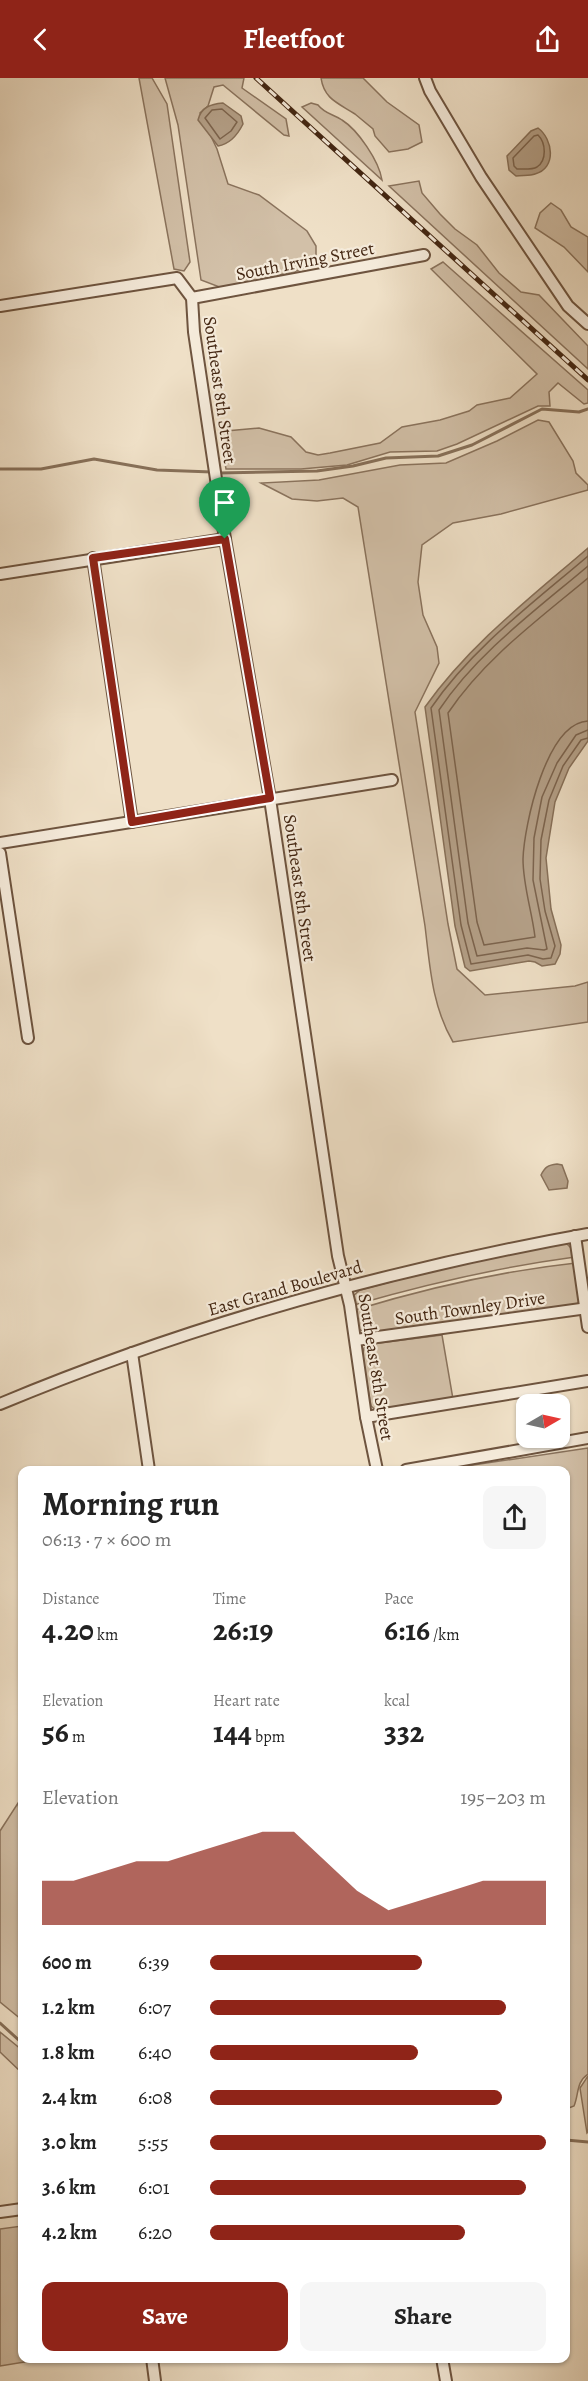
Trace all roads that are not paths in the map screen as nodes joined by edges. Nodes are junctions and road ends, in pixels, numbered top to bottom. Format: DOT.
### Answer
graph roads {
  1 [pos="425,78"];
  2 [pos="424,255"];
  3 [pos="192,298"];
  4 [pos="0,306"];
  5 [pos="588,324"];
  6 [pos="225,539"];
  7 [pos="93,558"];
  8 [pos="0,574"];
  9 [pos="392,780"];
  10 [pos="270,798"];
  11 [pos="132,822"];
  12 [pos="0,843"];
  13 [pos="0,853"];
  14 [pos="28,1038"];
  15 [pos="588,1234"];
  16 [pos="575,1236"];
  17 [pos="346,1287"];
  18 [pos="587,1308"];
  19 [pos="588,1327"];
  20 [pos="356,1340"];
  21 [pos="132,1353"];
  22 [pos="588,1381"];
  23 [pos="0,1404"];
  24 [pos="366,1417"];
  25 [pos="588,1438"];
  26 [pos="148,1466"];
  27 [pos="376,1466"];
  28 [pos="429,1466"];
  29 [pos="18,2210"];
  30 [pos="0,2212"];
  31 [pos="153,2363"];
  32 [pos="443,2363"];
  33 [pos="155,2381"];
  34 [pos="446,2381"];
  1 -- 5 [label="street"];
  2 -- 3 [label="street, South Irving Street"];
  3 -- 4 [label="street, Southeast 8th Street"];
  3 -- 6 [label="street, Southeast 8th Street"];
  6 -- 7 [label="street"];
  6 -- 10 [label="street, Southeast 8th Street"];
  7 -- 8 [label="street"];
  7 -- 11 [label="street"];
  9 -- 10 [label="street"];
  10 -- 11 [label="street"];
  10 -- 17 [label="street, Southeast 8th Street"];
  11 -- 12 [label="street"];
  13 -- 14 [label="street"];
  15 -- 16 [label="street, East Grand Boulevard"];
  16 -- 17 [label="street, East Grand Boulevard"];
  16 -- 18 [label="street"];
  17 -- 20 [label="street, Southeast 8th Street"];
  17 -- 21 [label="street, East Grand Boulevard"];
  18 -- 19 [label="street"];
  18 -- 20 [label="street, South Townley Drive"];
  20 -- 24 [label="street, Southeast 8th Street"];
  21 -- 23 [label="street, East Grand Boulevard"];
  21 -- 26 [label="street"];
  22 -- 24 [label="street"];
  24 -- 27 [label="street, Southeast 8th Street"];
  25 -- 28 [label="street"];
  29 -- 30 [label="street"];
  31 -- 33 [label="street"];
  32 -- 34 [label="street"];
}
